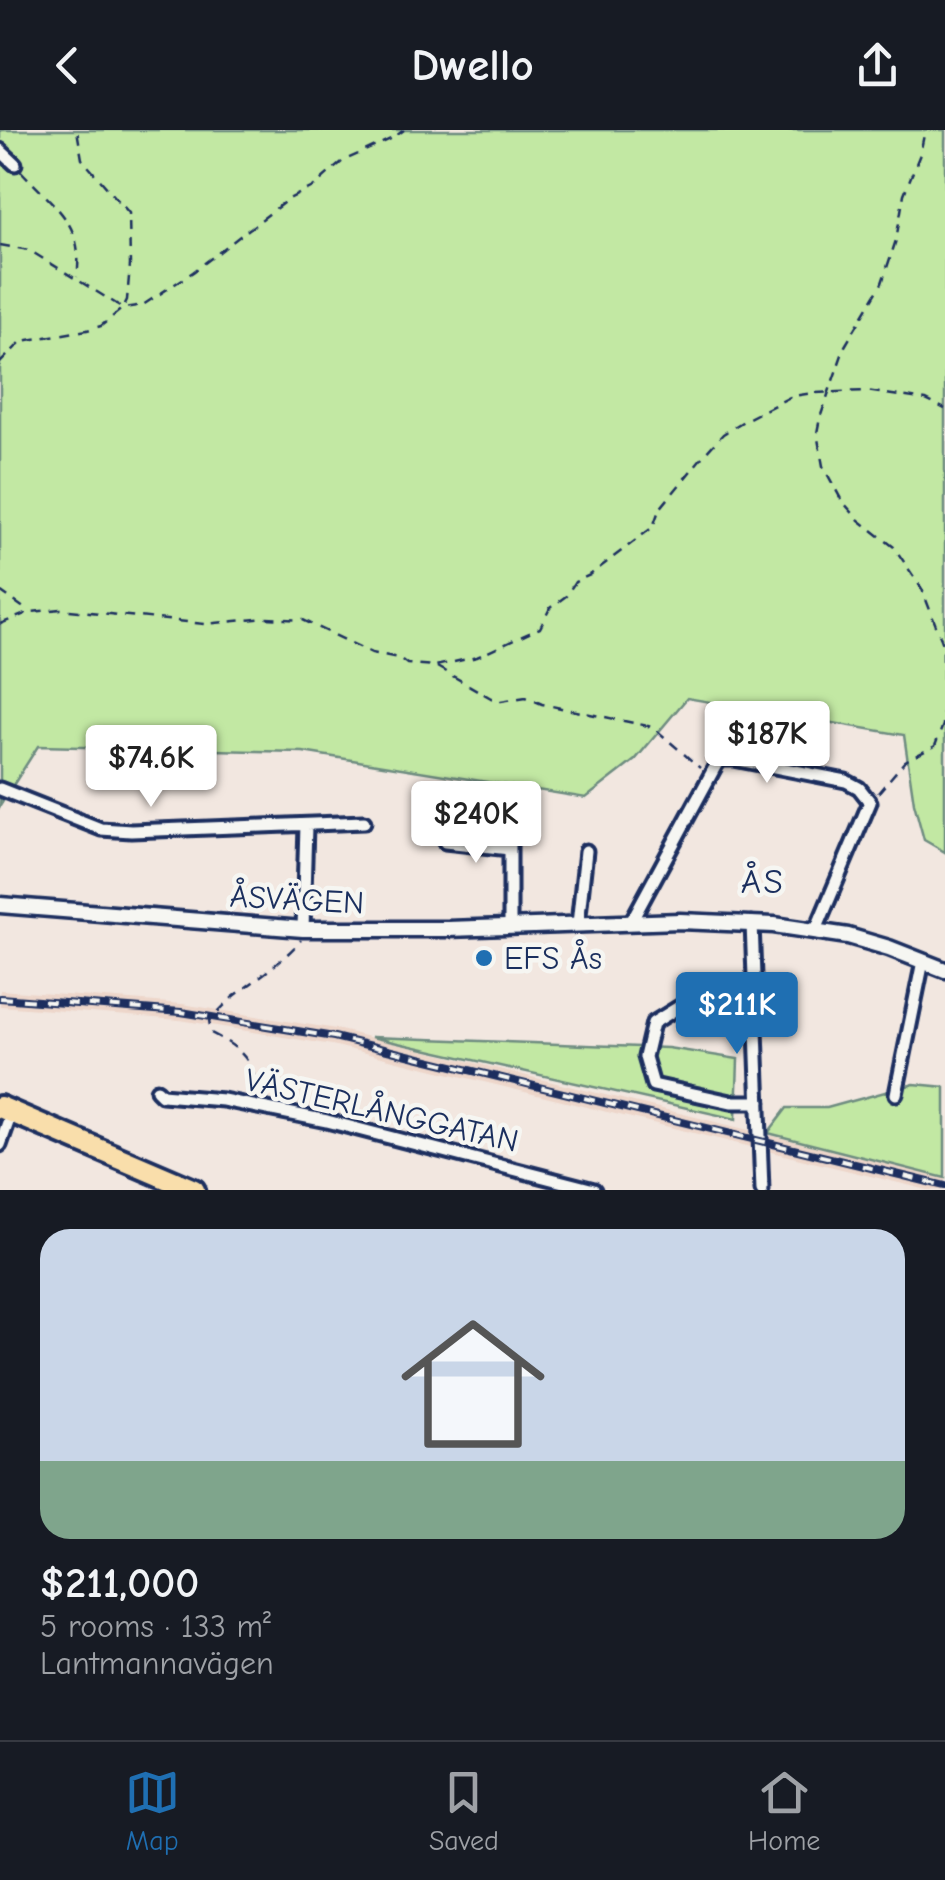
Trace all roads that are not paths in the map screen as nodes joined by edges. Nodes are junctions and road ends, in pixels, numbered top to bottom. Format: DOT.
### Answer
graph roads {
  1 [pos="0,150"];
  2 [pos="15,164"];
  3 [pos="0,789"];
  4 [pos="364,822"];
  5 [pos="306,825"];
  6 [pos="523,825"];
  7 [pos="445,842"];
  8 [pos="510,848"];
  9 [pos="586,851"];
  10 [pos="0,904"];
  11 [pos="631,922"];
  12 [pos="752,923"];
  13 [pos="578,924"];
  14 [pos="510,926"];
  15 [pos="303,929"];
  16 [pos="816,930"];
  17 [pos="923,961"];
  18 [pos="945,970"];
  19 [pos="755,999"];
  20 [pos="157,1090"];
  21 [pos="896,1094"];
  22 [pos="760,1102"];
  23 [pos="4,1116"];
  24 [pos="0,1144"];
  25 [pos="165,1190"];
  26 [pos="194,1190"];
  27 [pos="594,1190"];
  28 [pos="762,1190"];
  1 -- 2 [label="street"];
  3 -- 5 [label="street"];
  4 -- 5 [label="street"];
  5 -- 15 [label="street"];
  6 -- 8 [label="street"];
  7 -- 8 [label="street"];
  8 -- 14 [label="street"];
  9 -- 13 [label="street"];
  10 -- 15 [label="street, ÅSVÄGEN"];
  11 -- 12 [label="street, ÅSVÄGEN"];
  11 -- 13 [label="street, ÅSVÄGEN"];
  11 -- 16 [label="street"];
  12 -- 16 [label="street, ÅSVÄGEN"];
  12 -- 19 [label="street"];
  13 -- 14 [label="street, ÅSVÄGEN"];
  14 -- 15 [label="street, ÅSVÄGEN"];
  16 -- 17 [label="street, ÅSVÄGEN"];
  17 -- 18 [label="street, ÅSVÄGEN"];
  17 -- 21 [label="street"];
  19 -- 22 [label="street"];
  19 -- 22 [label="street"];
  20 -- 27 [label="street, VÄSTERLÅNGGATAN"];
  22 -- 28 [label="street"];
  23 -- 24 [label="street"];
  23 -- 25 [label="highway"];
  23 -- 26 [label="highway"];
}
